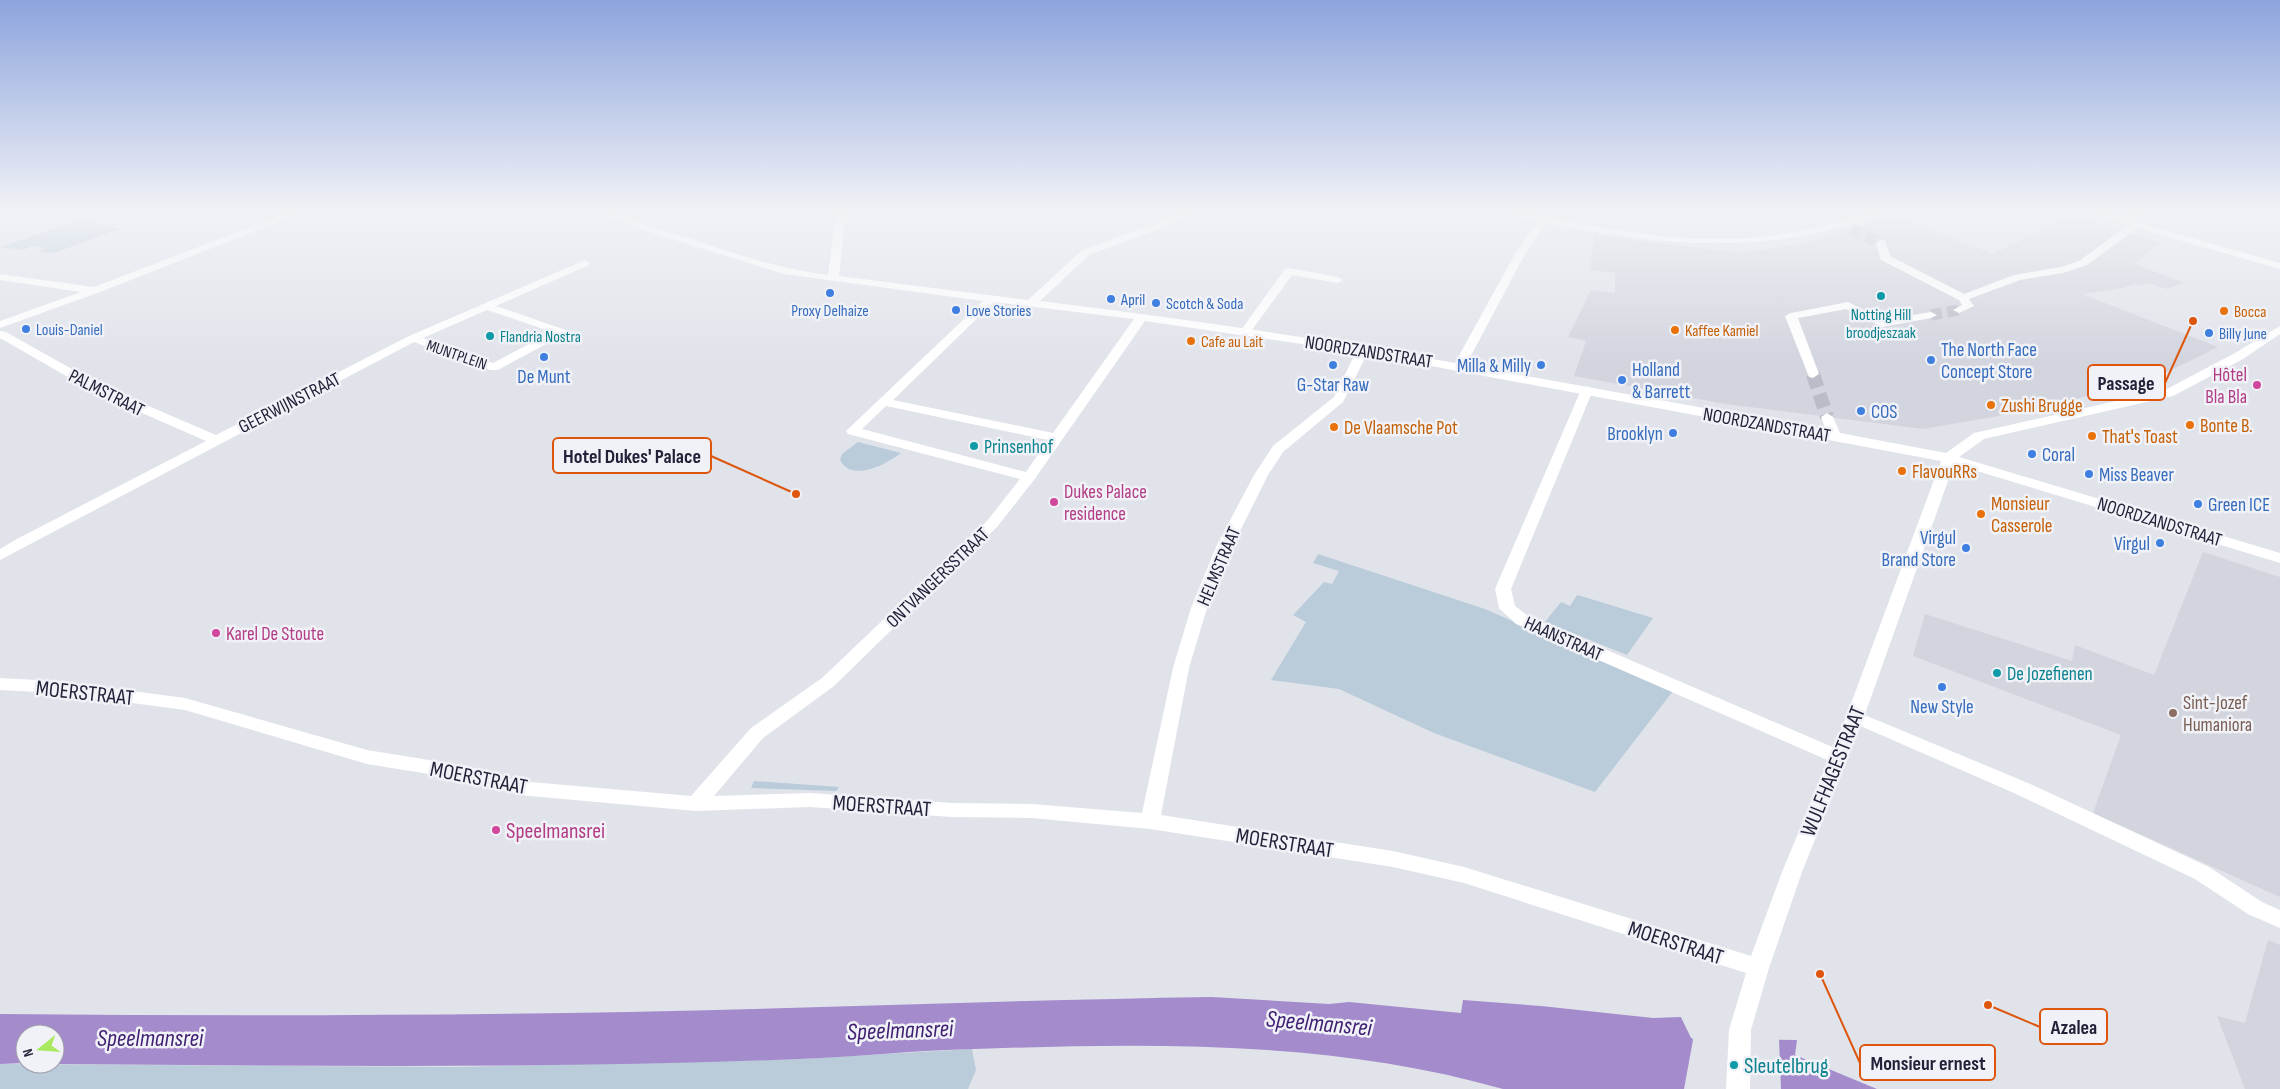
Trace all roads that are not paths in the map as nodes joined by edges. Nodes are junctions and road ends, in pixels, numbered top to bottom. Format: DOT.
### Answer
graph roads {
  1 [pos="172,261"];
  2 [pos="751,261"];
  3 [pos="835,261"];
  4 [pos="1077,261"];
  5 [pos="1516,261"];
  6 [pos="1890,261"];
  7 [pos="2086,261"];
  8 [pos="2262,261"];
  9 [pos="585,263"];
  10 [pos="2280,266"];
  11 [pos="0,277"];
  12 [pos="833,279"];
  13 [pos="1338,280"];
  14 [pos="96,290"];
  15 [pos="992,298"];
  16 [pos="1963,298"];
  17 [pos="1030,304"];
  18 [pos="486,306"];
  19 [pos="1959,310"];
  20 [pos="1931,315"];
  21 [pos="1142,317"];
  22 [pos="1,329"];
  23 [pos="2280,329"];
  24 [pos="1245,332"];
  25 [pos="413,338"];
  26 [pos="1364,350"];
  27 [pos="1459,366"];
  28 [pos="1813,374"];
  29 [pos="1587,390"];
  30 [pos="884,402"];
  31 [pos="1827,417"];
  32 [pos="1834,436"];
  33 [pos="1056,438"];
  34 [pos="216,440"];
  35 [pos="1949,458"];
  36 [pos="1028,477"];
  37 [pos="0,555"];
  38 [pos="2280,558"];
  39 [pos="0,684"];
  40 [pos="1855,717"];
  41 [pos="1838,757"];
  42 [pos="696,804"];
  43 [pos="1150,821"];
  44 [pos="2280,919"];
  45 [pos="1758,968"];
  46 [pos="1738,1089"];
  1 -- 14 [label="street"];
  2 -- 12 [label="street, NOORDZANDSTRAAT"];
  3 -- 12 [label="street"];
  4 -- 17 [label="street"];
  5 -- 27 [label="street"];
  6 -- 16 [label="street"];
  7 -- 16 [label="street"];
  8 -- 10 [label="street"];
  9 -- 18 [label="street, GEERWIJNSTRAAT"];
  11 -- 14 [label="street"];
  12 -- 15 [label="street, NOORDZANDSTRAAT"];
  13 -- 24 [label="street"];
  14 -- 22 [label="street"];
  15 -- 17 [label="street, NOORDZANDSTRAAT"];
  15 -- 30 [label="street"];
  16 -- 19 [label="street"];
  17 -- 21 [label="street, NOORDZANDSTRAAT"];
  18 -- 25 [label="street, GEERWIJNSTRAAT"];
  18 -- 25 [label="street, MUNTPLEIN"];
  20 -- 28 [label="street"];
  21 -- 24 [label="street, NOORDZANDSTRAAT"];
  21 -- 33 [label="street, ONTVANGERSSTRAAT"];
  22 -- 34 [label="street, PALMSTRAAT"];
  23 -- 35 [label="street"];
  24 -- 26 [label="street, NOORDZANDSTRAAT"];
  25 -- 34 [label="street, GEERWIJNSTRAAT"];
  26 -- 27 [label="street, NOORDZANDSTRAAT"];
  26 -- 43 [label="street, HELMSTRAAT"];
  27 -- 29 [label="street, NOORDZANDSTRAAT"];
  29 -- 32 [label="street, NOORDZANDSTRAAT"];
  29 -- 41 [label="street, HAANSTRAAT"];
  30 -- 33 [label="street"];
  30 -- 36 [label="street"];
  31 -- 32 [label="street"];
  32 -- 35 [label="street, NOORDZANDSTRAAT"];
  33 -- 36 [label="street, ONTVANGERSSTRAAT"];
  34 -- 37 [label="street, GEERWIJNSTRAAT"];
  35 -- 38 [label="street, NOORDZANDSTRAAT"];
  35 -- 40 [label="street, WULFHAGESTRAAT"];
  36 -- 42 [label="street, ONTVANGERSSTRAAT"];
  39 -- 42 [label="street, MOERSTRAAT"];
  40 -- 41 [label="street, WULFHAGESTRAAT"];
  40 -- 44 [label="street"];
  41 -- 45 [label="street, WULFHAGESTRAAT"];
  42 -- 43 [label="street, MOERSTRAAT"];
  43 -- 45 [label="street, MOERSTRAAT"];
  45 -- 46 [label="street, WULFHAGESTRAAT"];
}
